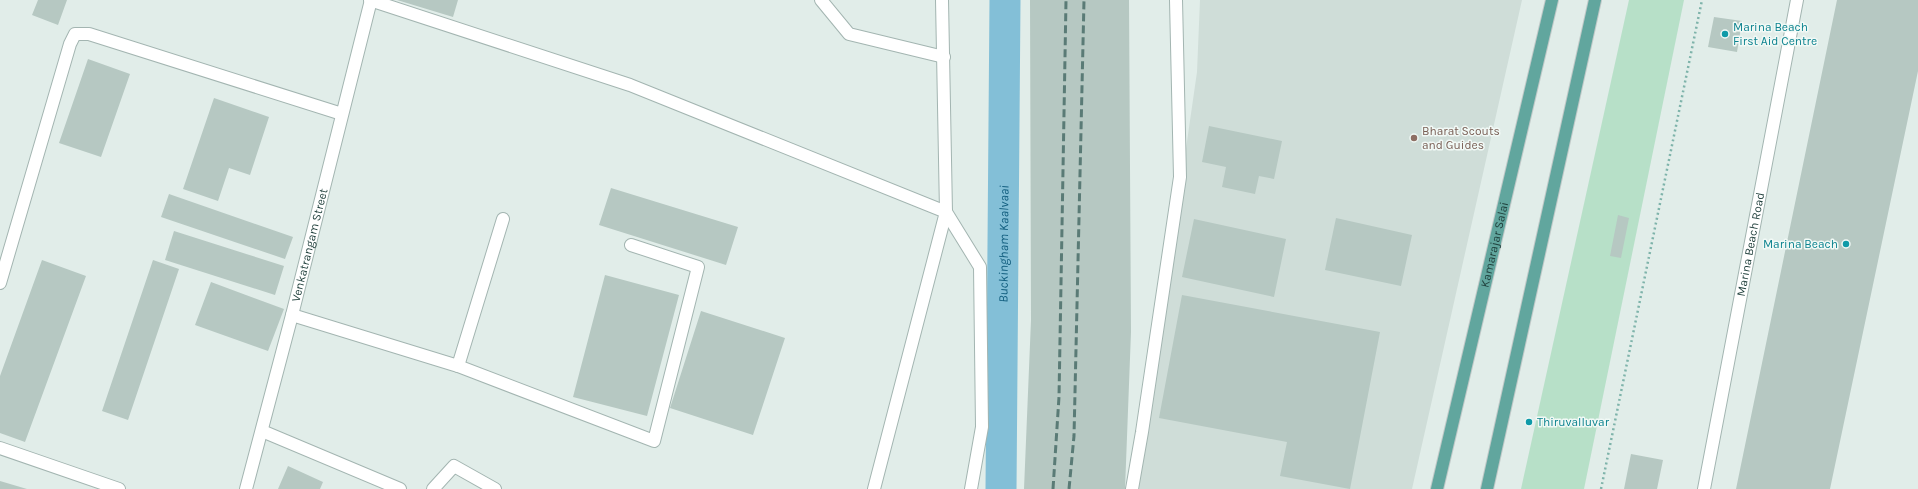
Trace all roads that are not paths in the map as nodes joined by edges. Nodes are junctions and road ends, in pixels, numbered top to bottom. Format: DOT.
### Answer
graph roads {
  1 [pos="371,0"];
  2 [pos="821,0"];
  3 [pos="942,0"];
  4 [pos="1176,0"];
  5 [pos="1552,0"];
  6 [pos="1595,0"];
  7 [pos="1797,0"];
  8 [pos="944,57"];
  9 [pos="342,114"];
  10 [pos="946,212"];
  11 [pos="503,219"];
  12 [pos="630,245"];
  13 [pos="0,283"];
  14 [pos="292,315"];
  15 [pos="458,366"];
  16 [pos="262,431"];
  17 [pos="0,448"];
  18 [pos="119,489"];
  19 [pos="246,489"];
  20 [pos="400,489"];
  21 [pos="433,489"];
  22 [pos="495,489"];
  23 [pos="874,489"];
  24 [pos="971,489"];
  25 [pos="1132,489"];
  26 [pos="1437,489"];
  27 [pos="1487,489"];
  28 [pos="1704,489"];
  1 -- 9 [label="street, Venkatrangam Street"];
  1 -- 10 [label="street"];
  2 -- 8 [label="street"];
  3 -- 8 [label="street"];
  4 -- 25 [label="street"];
  5 -- 26 [label="main road, Kamarajar Salai"];
  6 -- 27 [label="main road"];
  7 -- 28 [label="street, Marina Beach Road"];
  8 -- 10 [label="street"];
  9 -- 13 [label="street"];
  9 -- 14 [label="street, Venkatrangam Street"];
  10 -- 23 [label="street"];
  10 -- 24 [label="street"];
  11 -- 15 [label="street"];
  12 -- 15 [label="street"];
  14 -- 15 [label="street"];
  14 -- 16 [label="street, Venkatrangam Street"];
  16 -- 19 [label="street, Venkatrangam Street"];
  16 -- 20 [label="street"];
  17 -- 18 [label="street"];
  21 -- 22 [label="street"];
}
